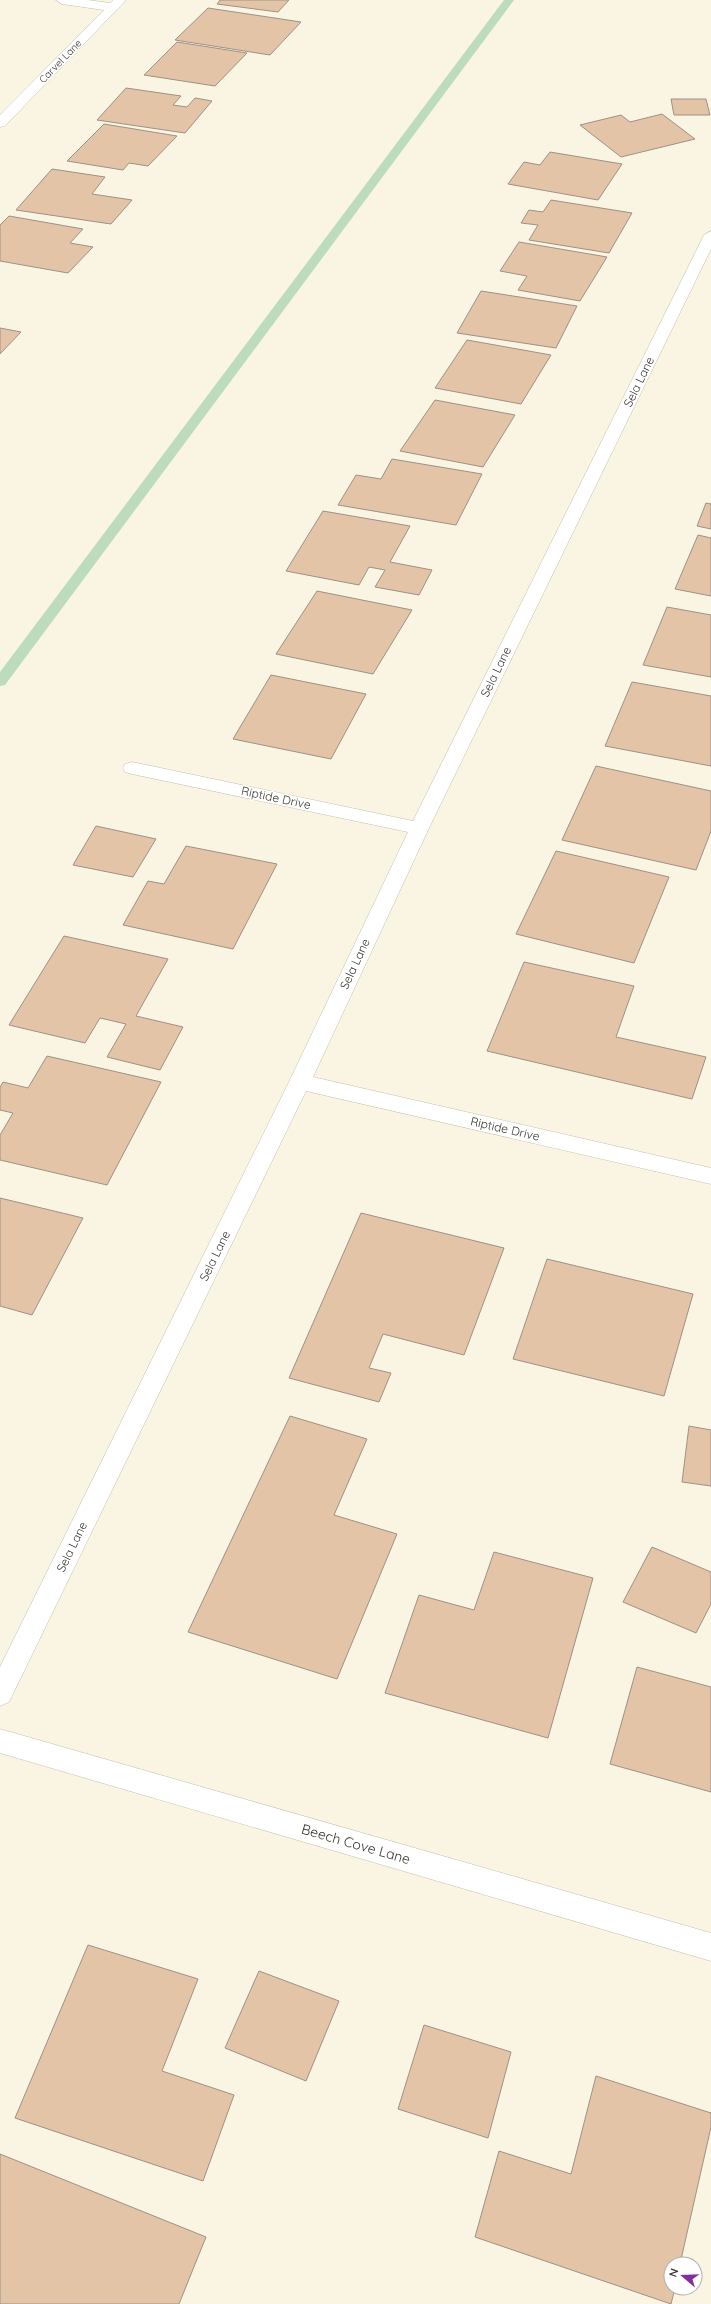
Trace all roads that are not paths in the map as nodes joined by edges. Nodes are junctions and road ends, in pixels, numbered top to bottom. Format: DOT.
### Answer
graph roads {
  1 [pos="62,0"];
  2 [pos="116,3"];
  3 [pos="0,123"];
  4 [pos="711,235"];
  5 [pos="132,768"];
  6 [pos="419,828"];
  7 [pos="300,1082"];
  8 [pos="711,1176"];
  9 [pos="0,1694"];
  10 [pos="0,1740"];
  11 [pos="711,1947"];
  1 -- 2 [label="street"];
  2 -- 3 [label="street, Carvel Lane"];
  4 -- 6 [label="street, Sela Lane"];
  5 -- 6 [label="street, Riptide Drive"];
  6 -- 7 [label="street, Sela Lane"];
  7 -- 8 [label="street, Riptide Drive"];
  7 -- 9 [label="street, Sela Lane"];
  10 -- 11 [label="street, Beech Cove Lane"];
}
